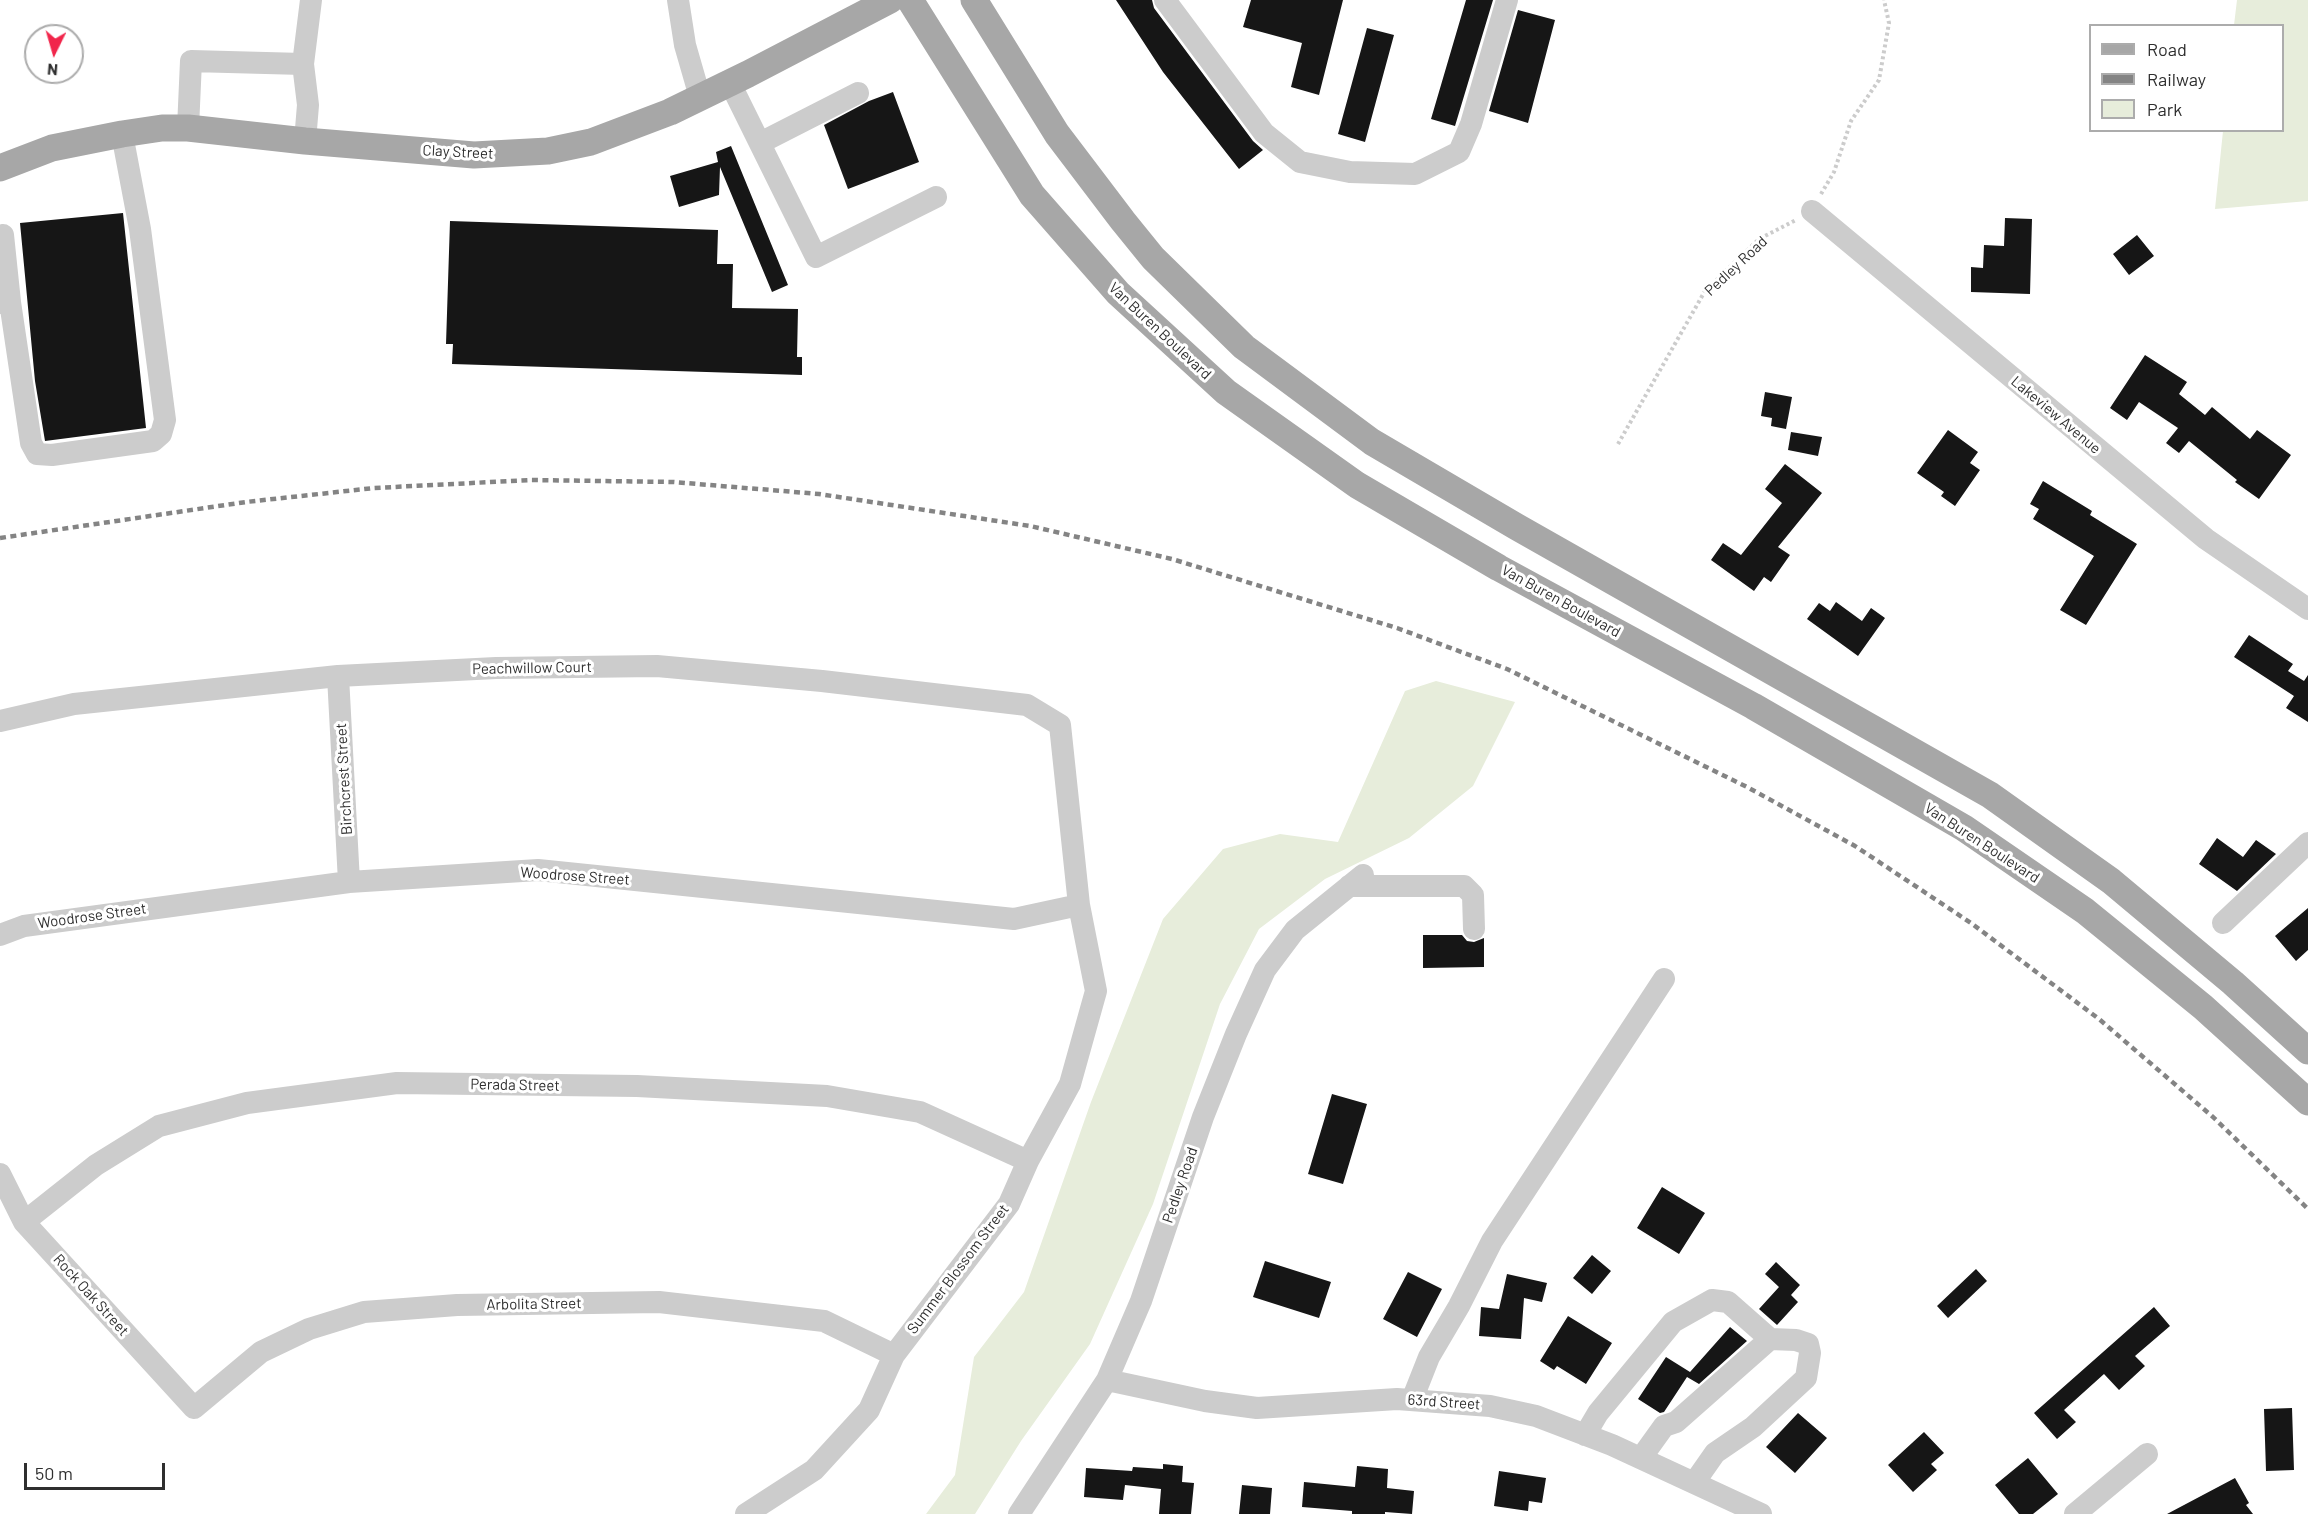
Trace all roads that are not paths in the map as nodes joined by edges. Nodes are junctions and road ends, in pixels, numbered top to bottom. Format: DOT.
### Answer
graph roads {
  1 [pos="311,0"];
  2 [pos="678,0"];
  3 [pos="890,0"];
  4 [pos="910,0"];
  5 [pos="974,0"];
  6 [pos="1165,0"];
  7 [pos="1508,0"];
  8 [pos="303,64"];
  9 [pos="730,83"];
  10 [pos="858,93"];
  11 [pos="700,97"];
  12 [pos="188,128"];
  13 [pos="122,134"];
  14 [pos="304,141"];
  15 [pos="760,143"];
  16 [pos="0,168"];
  17 [pos="936,197"];
  18 [pos="1812,212"];
  19 [pos="3,235"];
  20 [pos="5,302"];
  21 [pos="2308,609"];
  22 [pos="338,676"];
  23 [pos="0,721"];
  24 [pos="1060,725"];
  25 [pos="2308,843"];
  26 [pos="349,882"];
  27 [pos="1079,905"];
  28 [pos="2223,923"];
  29 [pos="1474,929"];
  30 [pos="0,935"];
  31 [pos="1664,979"];
  32 [pos="2308,1051"];
  33 [pos="2308,1101"];
  34 [pos="1028,1161"];
  35 [pos="0,1174"];
  36 [pos="24,1222"];
  37 [pos="1770,1339"];
  38 [pos="894,1354"];
  39 [pos="1107,1380"];
  40 [pos="1412,1400"];
  41 [pos="194,1408"];
  42 [pos="1585,1435"];
  43 [pos="2147,1454"];
  44 [pos="1641,1458"];
  45 [pos="1694,1483"];
  46 [pos="746,1514"];
  47 [pos="1018,1514"];
  48 [pos="1761,1514"];
  49 [pos="2075,1514"];
  1 -- 8 [label="street"];
  2 -- 11 [label="street"];
  3 -- 9 [label="main road, Clay Street"];
  4 -- 33 [label="main road, Van Buren Boulevard"];
  5 -- 32 [label="main road"];
  6 -- 7 [label="street"];
  8 -- 12 [label="street"];
  8 -- 14 [label="street"];
  9 -- 11 [label="main road, Clay Street"];
  9 -- 15 [label="street"];
  10 -- 15 [label="street"];
  11 -- 14 [label="main road, Clay Street"];
  12 -- 13 [label="main road, Clay Street"];
  12 -- 14 [label="main road, Clay Street"];
  13 -- 16 [label="main road, Clay Street"];
  13 -- 20 [label="street"];
  15 -- 17 [label="street"];
  18 -- 21 [label="street, Lakeview Avenue"];
  19 -- 20 [label="street"];
  22 -- 23 [label="street, Peachwillow Court"];
  22 -- 24 [label="street, Peachwillow Court"];
  22 -- 26 [label="street, Birchcrest Street"];
  24 -- 27 [label="street, Summer Blossom Street"];
  25 -- 28 [label="street"];
  26 -- 27 [label="street, Woodrose Street"];
  26 -- 30 [label="street, Woodrose Street"];
  27 -- 34 [label="street, Summer Blossom Street"];
  29 -- 39 [label="street, Pedley Road"];
  31 -- 40 [label="street"];
  34 -- 36 [label="street, Perada Street"];
  34 -- 38 [label="street, Summer Blossom Street"];
  35 -- 36 [label="street, Rock Oak Street"];
  36 -- 41 [label="street, Rock Oak Street"];
  37 -- 42 [label="street"];
  37 -- 44 [label="street"];
  37 -- 45 [label="street"];
  38 -- 41 [label="street, Arbolita Street"];
  38 -- 46 [label="street, Summer Blossom Street"];
  39 -- 40 [label="street, 63rd Street"];
  39 -- 47 [label="street, Pedley Road"];
  40 -- 42 [label="street, 63rd Street"];
  42 -- 44 [label="street, 63rd Street"];
  43 -- 49 [label="street"];
  44 -- 45 [label="street, 63rd Street"];
  45 -- 48 [label="street, 63rd Street"];
}
